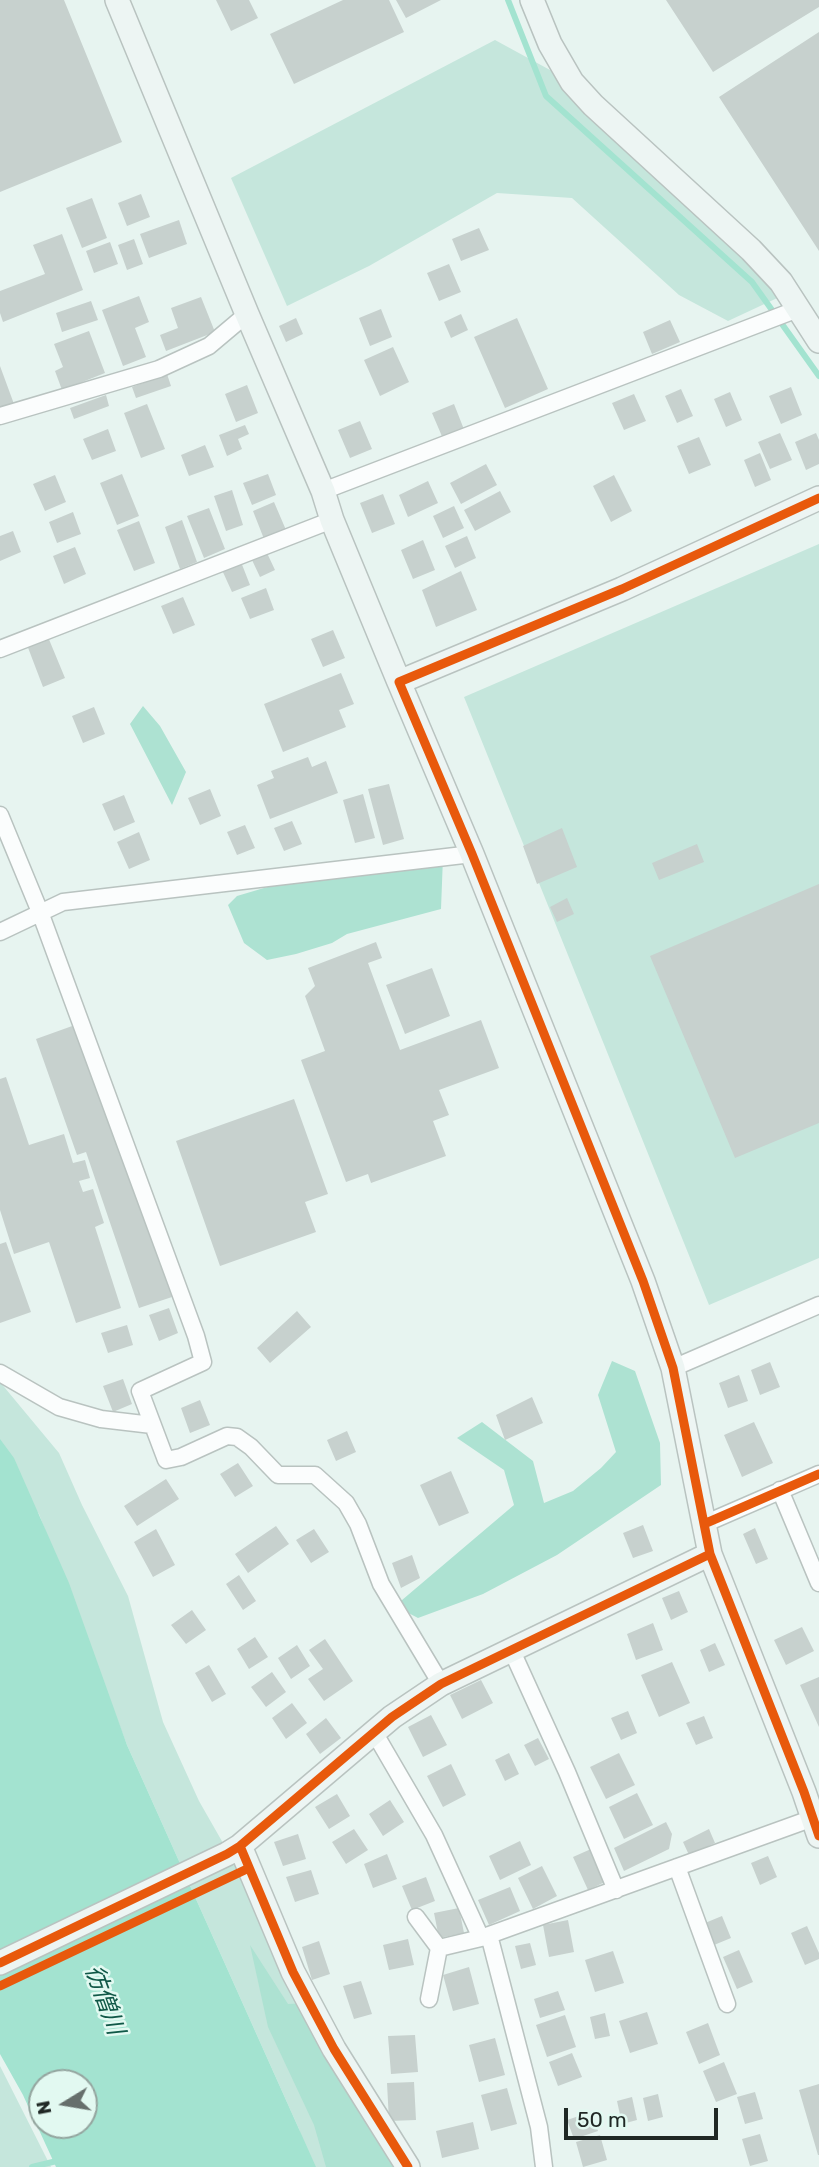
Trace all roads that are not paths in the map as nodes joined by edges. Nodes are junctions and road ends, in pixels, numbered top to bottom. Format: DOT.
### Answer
graph roads {
  1 [pos="117,0"];
  2 [pos="532,0"];
  3 [pos="798,309"];
  4 [pos="247,314"];
  5 [pos="819,341"];
  6 [pos="0,416"];
  7 [pos="323,492"];
  8 [pos="819,498"];
  9 [pos="332,520"];
  10 [pos="0,649"];
  11 [pos="399,682"];
  12 [pos="0,815"];
  13 [pos="472,854"];
  14 [pos="40,912"];
  15 [pos="0,932"];
  16 [pos="819,1305"];
  17 [pos="673,1368"];
  18 [pos="0,1373"];
  19 [pos="152,1425"];
  20 [pos="819,1474"];
  21 [pos="780,1490"];
  22 [pos="704,1524"];
  23 [pos="710,1554"];
  24 [pos="819,1583"];
  25 [pos="511,1650"];
  26 [pos="442,1685"];
  27 [pos="374,1732"];
  28 [pos="812,1789"];
  29 [pos="816,1827"];
  30 [pos="233,1850"];
  31 [pos="677,1867"];
  32 [pos="616,1890"];
  33 [pos="415,1917"];
  34 [pos="485,1937"];
  35 [pos="439,1948"];
  36 [pos="0,1963"];
  37 [pos="429,1998"];
  38 [pos="727,2004"];
  39 [pos="408,2167"];
  40 [pos="544,2167"];
  1 -- 4 [label="street"];
  2 -- 3 [label="street"];
  3 -- 5 [label="street"];
  3 -- 7 [label="street"];
  4 -- 6 [label="street"];
  4 -- 7 [label="street"];
  7 -- 9 [label="street"];
  8 -- 11 [label="street"];
  9 -- 10 [label="street"];
  9 -- 11 [label="street"];
  11 -- 13 [label="street"];
  12 -- 14 [label="street"];
  13 -- 14 [label="street"];
  13 -- 17 [label="street"];
  14 -- 15 [label="street"];
  14 -- 19 [label="street"];
  16 -- 17 [label="street"];
  17 -- 22 [label="street"];
  18 -- 19 [label="street"];
  19 -- 26 [label="street"];
  20 -- 21 [label="street"];
  21 -- 22 [label="street"];
  21 -- 24 [label="street"];
  22 -- 23 [label="street"];
  23 -- 25 [label="street"];
  23 -- 28 [label="street"];
  25 -- 26 [label="street"];
  25 -- 32 [label="street"];
  26 -- 27 [label="street"];
  27 -- 30 [label="street"];
  27 -- 34 [label="street"];
  28 -- 29 [label="street"];
  29 -- 31 [label="street"];
  30 -- 36 [label="street"];
  30 -- 39 [label="street"];
  31 -- 32 [label="street"];
  31 -- 38 [label="street"];
  32 -- 34 [label="street"];
  33 -- 35 [label="street"];
  34 -- 35 [label="street"];
  34 -- 40 [label="street"];
  35 -- 37 [label="street"];
}
